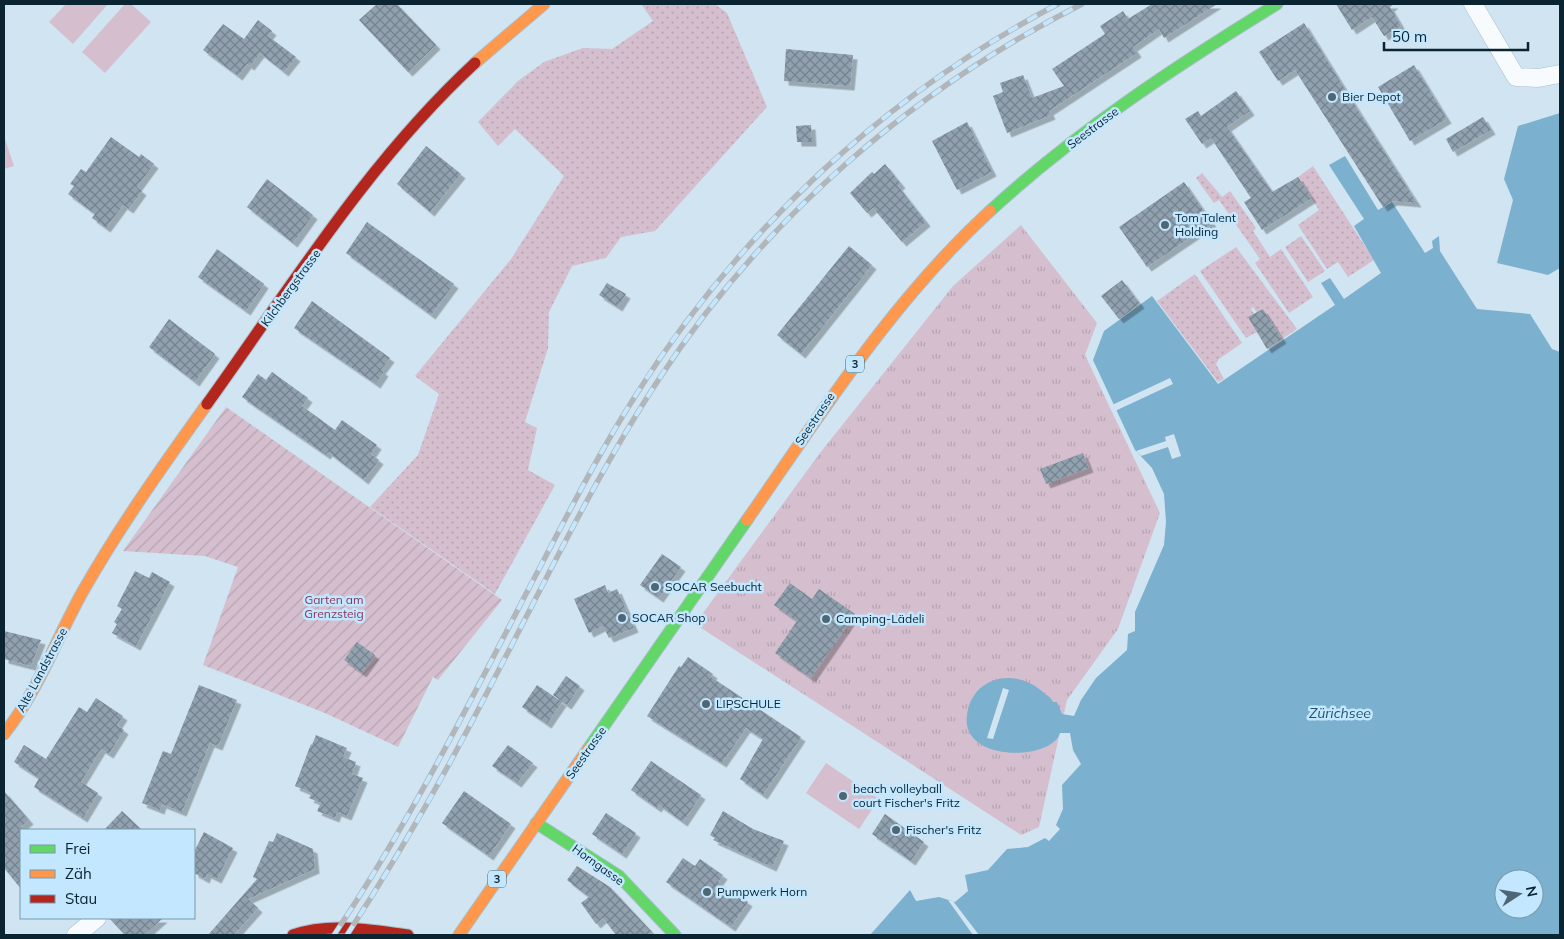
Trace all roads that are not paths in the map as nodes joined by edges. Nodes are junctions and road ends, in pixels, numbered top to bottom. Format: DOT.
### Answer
graph roads {
  1 [pos="544,4"];
  2 [pos="1277,4"];
  3 [pos="1472,4"];
  4 [pos="1560,74"];
  5 [pos="76,604"];
  6 [pos="4,734"];
  7 [pos="536,823"];
  8 [pos="96,919"];
  9 [pos="76,935"];
  10 [pos="293,935"];
  11 [pos="408,935"];
  12 [pos="458,935"];
  13 [pos="675,935"];
  1 -- 5 [label="main road, Kilchbergstrasse"];
  2 -- 7 [label="main road, Seestrasse / 3"];
  3 -- 4 [label="street"];
  5 -- 6 [label="main road, Alte Landstrasse"];
  7 -- 12 [label="main road, Seestrasse / 3"];
  7 -- 13 [label="main road, Horngasse"];
  8 -- 9 [label="street"];
  10 -- 11 [label="main road"];
}
